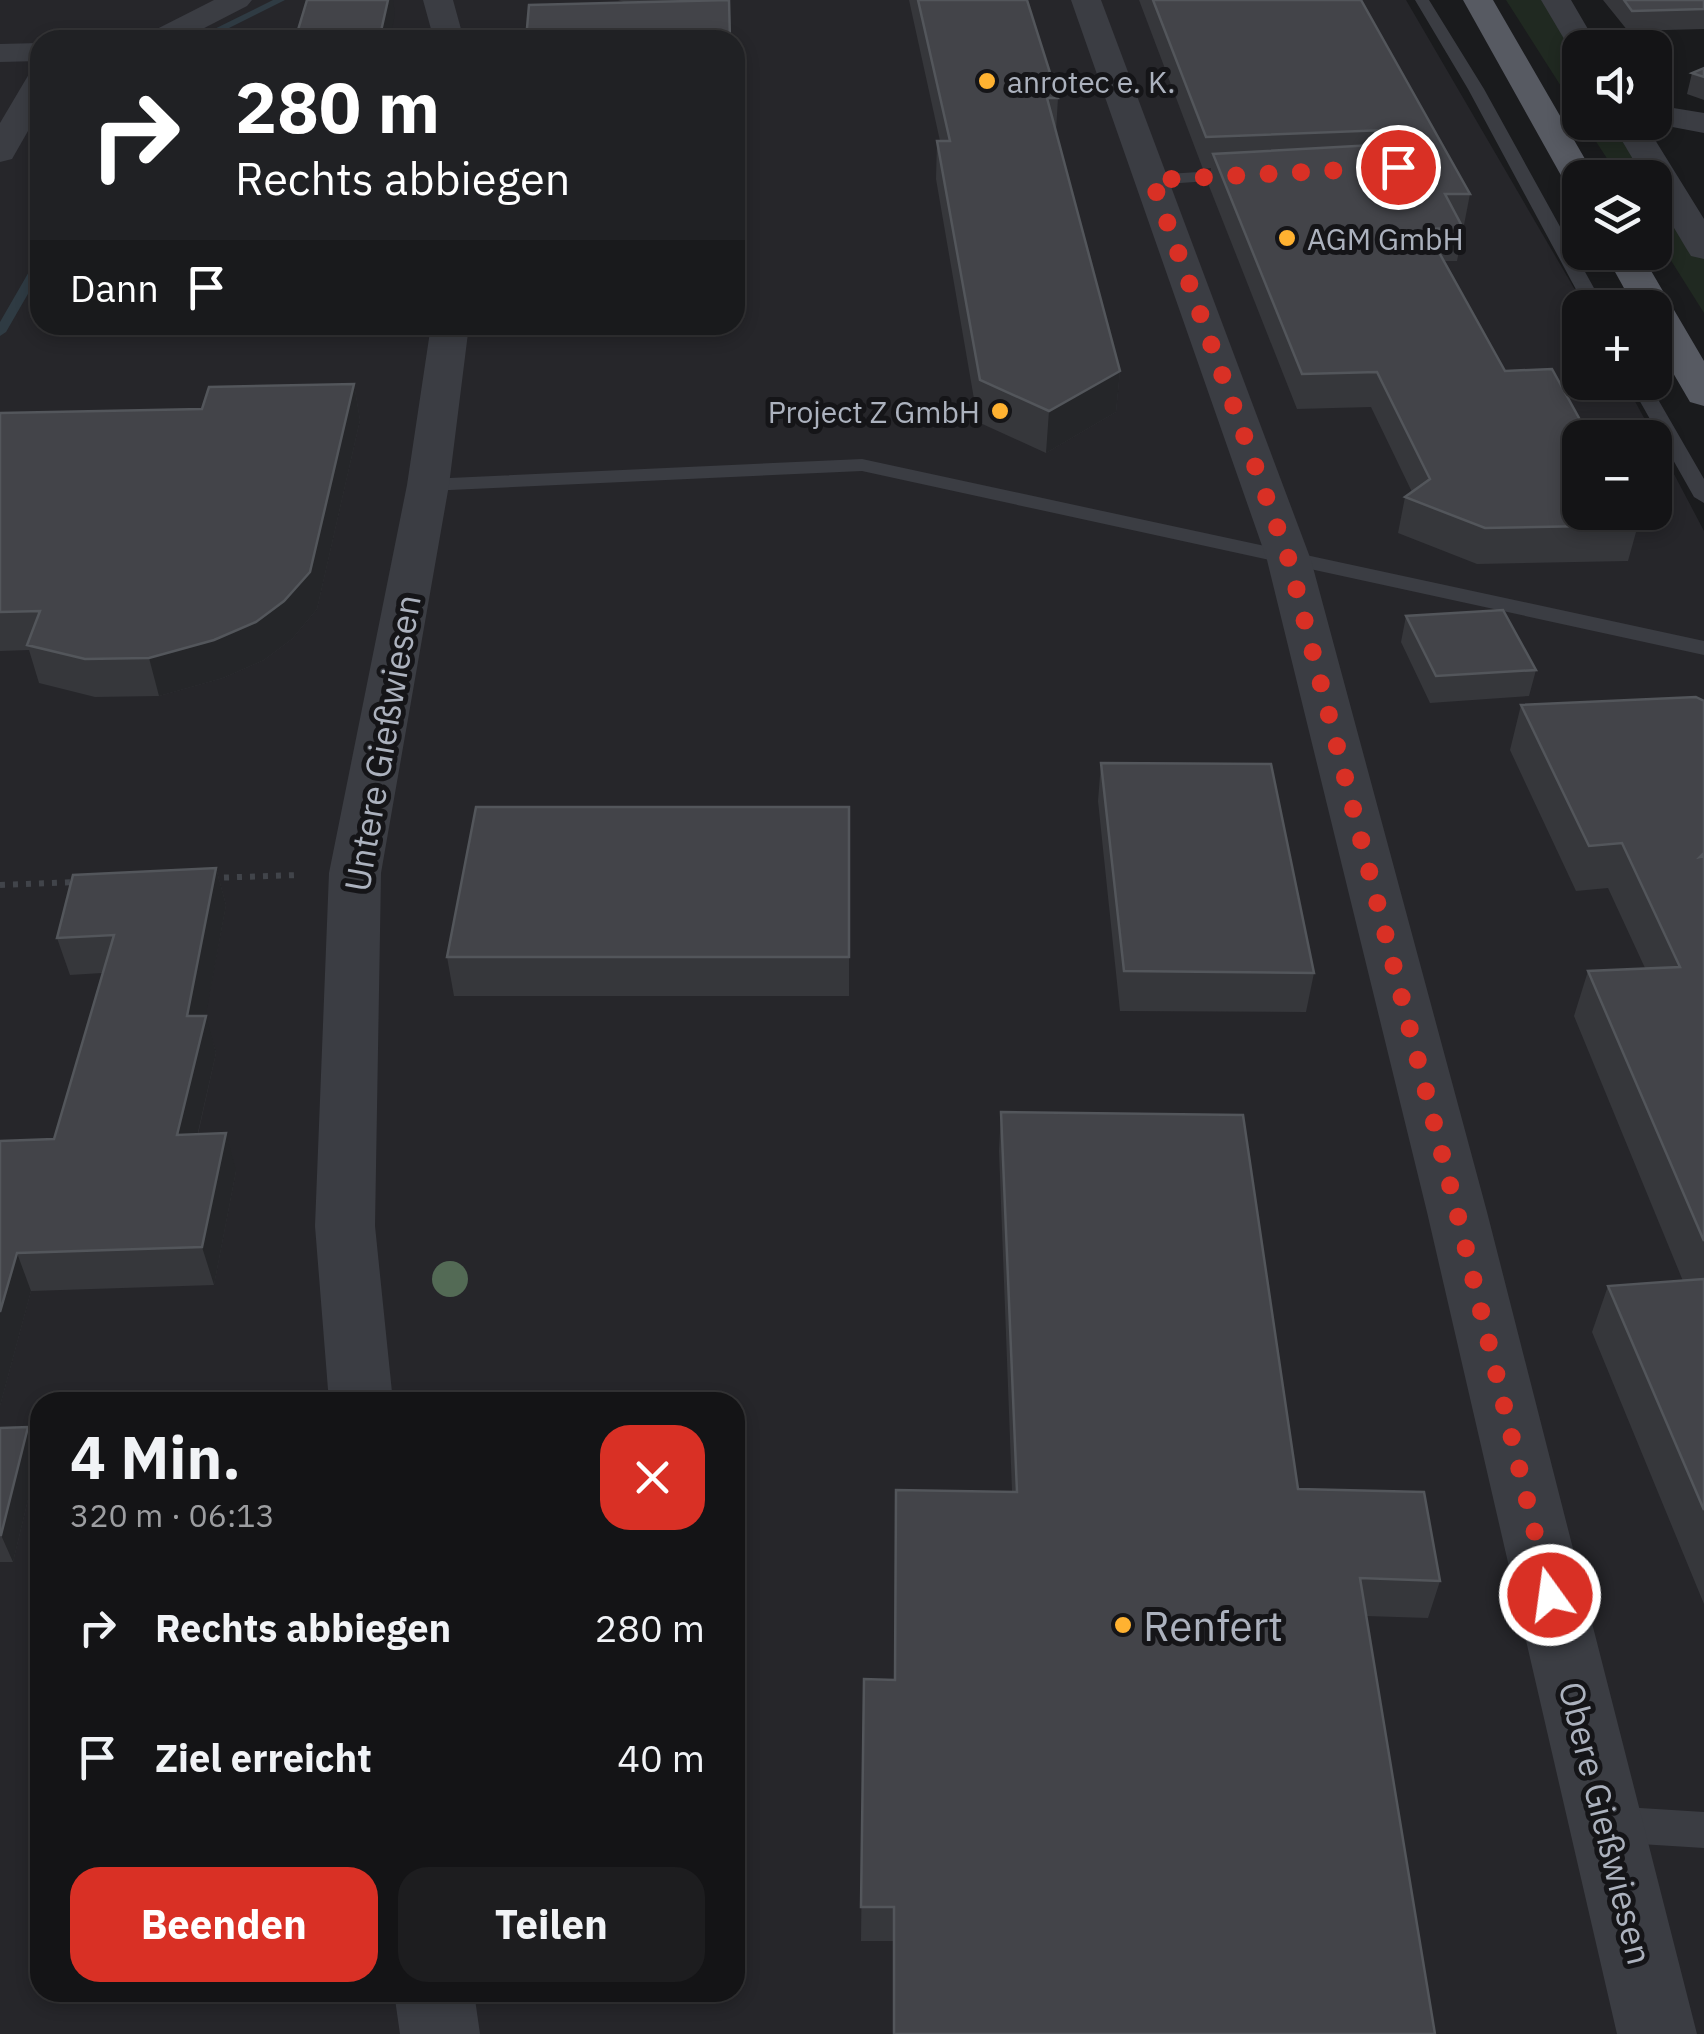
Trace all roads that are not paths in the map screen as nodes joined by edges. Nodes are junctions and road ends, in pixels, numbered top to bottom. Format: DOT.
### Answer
graph roads {
  1 [pos="236,0"];
  2 [pos="438,0"];
  3 [pos="1086,0"];
  4 [pos="1422,0"];
  5 [pos="1478,0"];
  6 [pos="1556,0"];
  7 [pos="178,30"];
  8 [pos="446,30"];
  9 [pos="1574,30"];
  10 [pos="30,52"];
  11 [pos="0,54"];
  12 [pos="30,99"];
  13 [pos="1672,118"];
  14 [pos="1704,123"];
  15 [pos="1638,140"];
  16 [pos="0,152"];
  17 [pos="1569,160"];
  18 [pos="1272,173"];
  19 [pos="1152,180"];
  20 [pos="1704,248"];
  21 [pos="1586,290"];
  22 [pos="449,335"];
  23 [pos="1672,339"];
  24 [pos="1704,394"];
  25 [pos="1648,400"];
  26 [pos="428,485"];
  27 [pos="1704,498"];
  28 [pos="1289,560"];
  29 [pos="1704,648"];
  30 [pos="360,1392"];
  31 [pos="1606,1824"];
  32 [pos="1704,1830"];
  33 [pos="435,2002"];
  34 [pos="440,2034"];
  35 [pos="1657,2034"];
  1 -- 7 [label="street"];
  2 -- 8 [label="street"];
  3 -- 19 [label="street, Obere Gießwiesen"];
  4 -- 21 [label="lane"];
  5 -- 17 [label="main road"];
  6 -- 9 [label="street"];
  10 -- 11 [label="street"];
  12 -- 16 [label="street"];
  13 -- 14 [label="street"];
  15 -- 20 [label="street"];
  18 -- 19 [label="lane"];
  19 -- 28 [label="street, Obere Gießwiesen"];
  22 -- 26 [label="street, Untere Gießwiesen"];
  23 -- 24 [label="main road"];
  25 -- 27 [label="lane"];
  26 -- 28 [label="lane"];
  26 -- 30 [label="street, Untere Gießwiesen"];
  28 -- 29 [label="lane"];
  28 -- 31 [label="street, Obere Gießwiesen"];
  31 -- 32 [label="lane"];
  31 -- 35 [label="street, Obere Gießwiesen"];
  33 -- 34 [label="street"];
}
